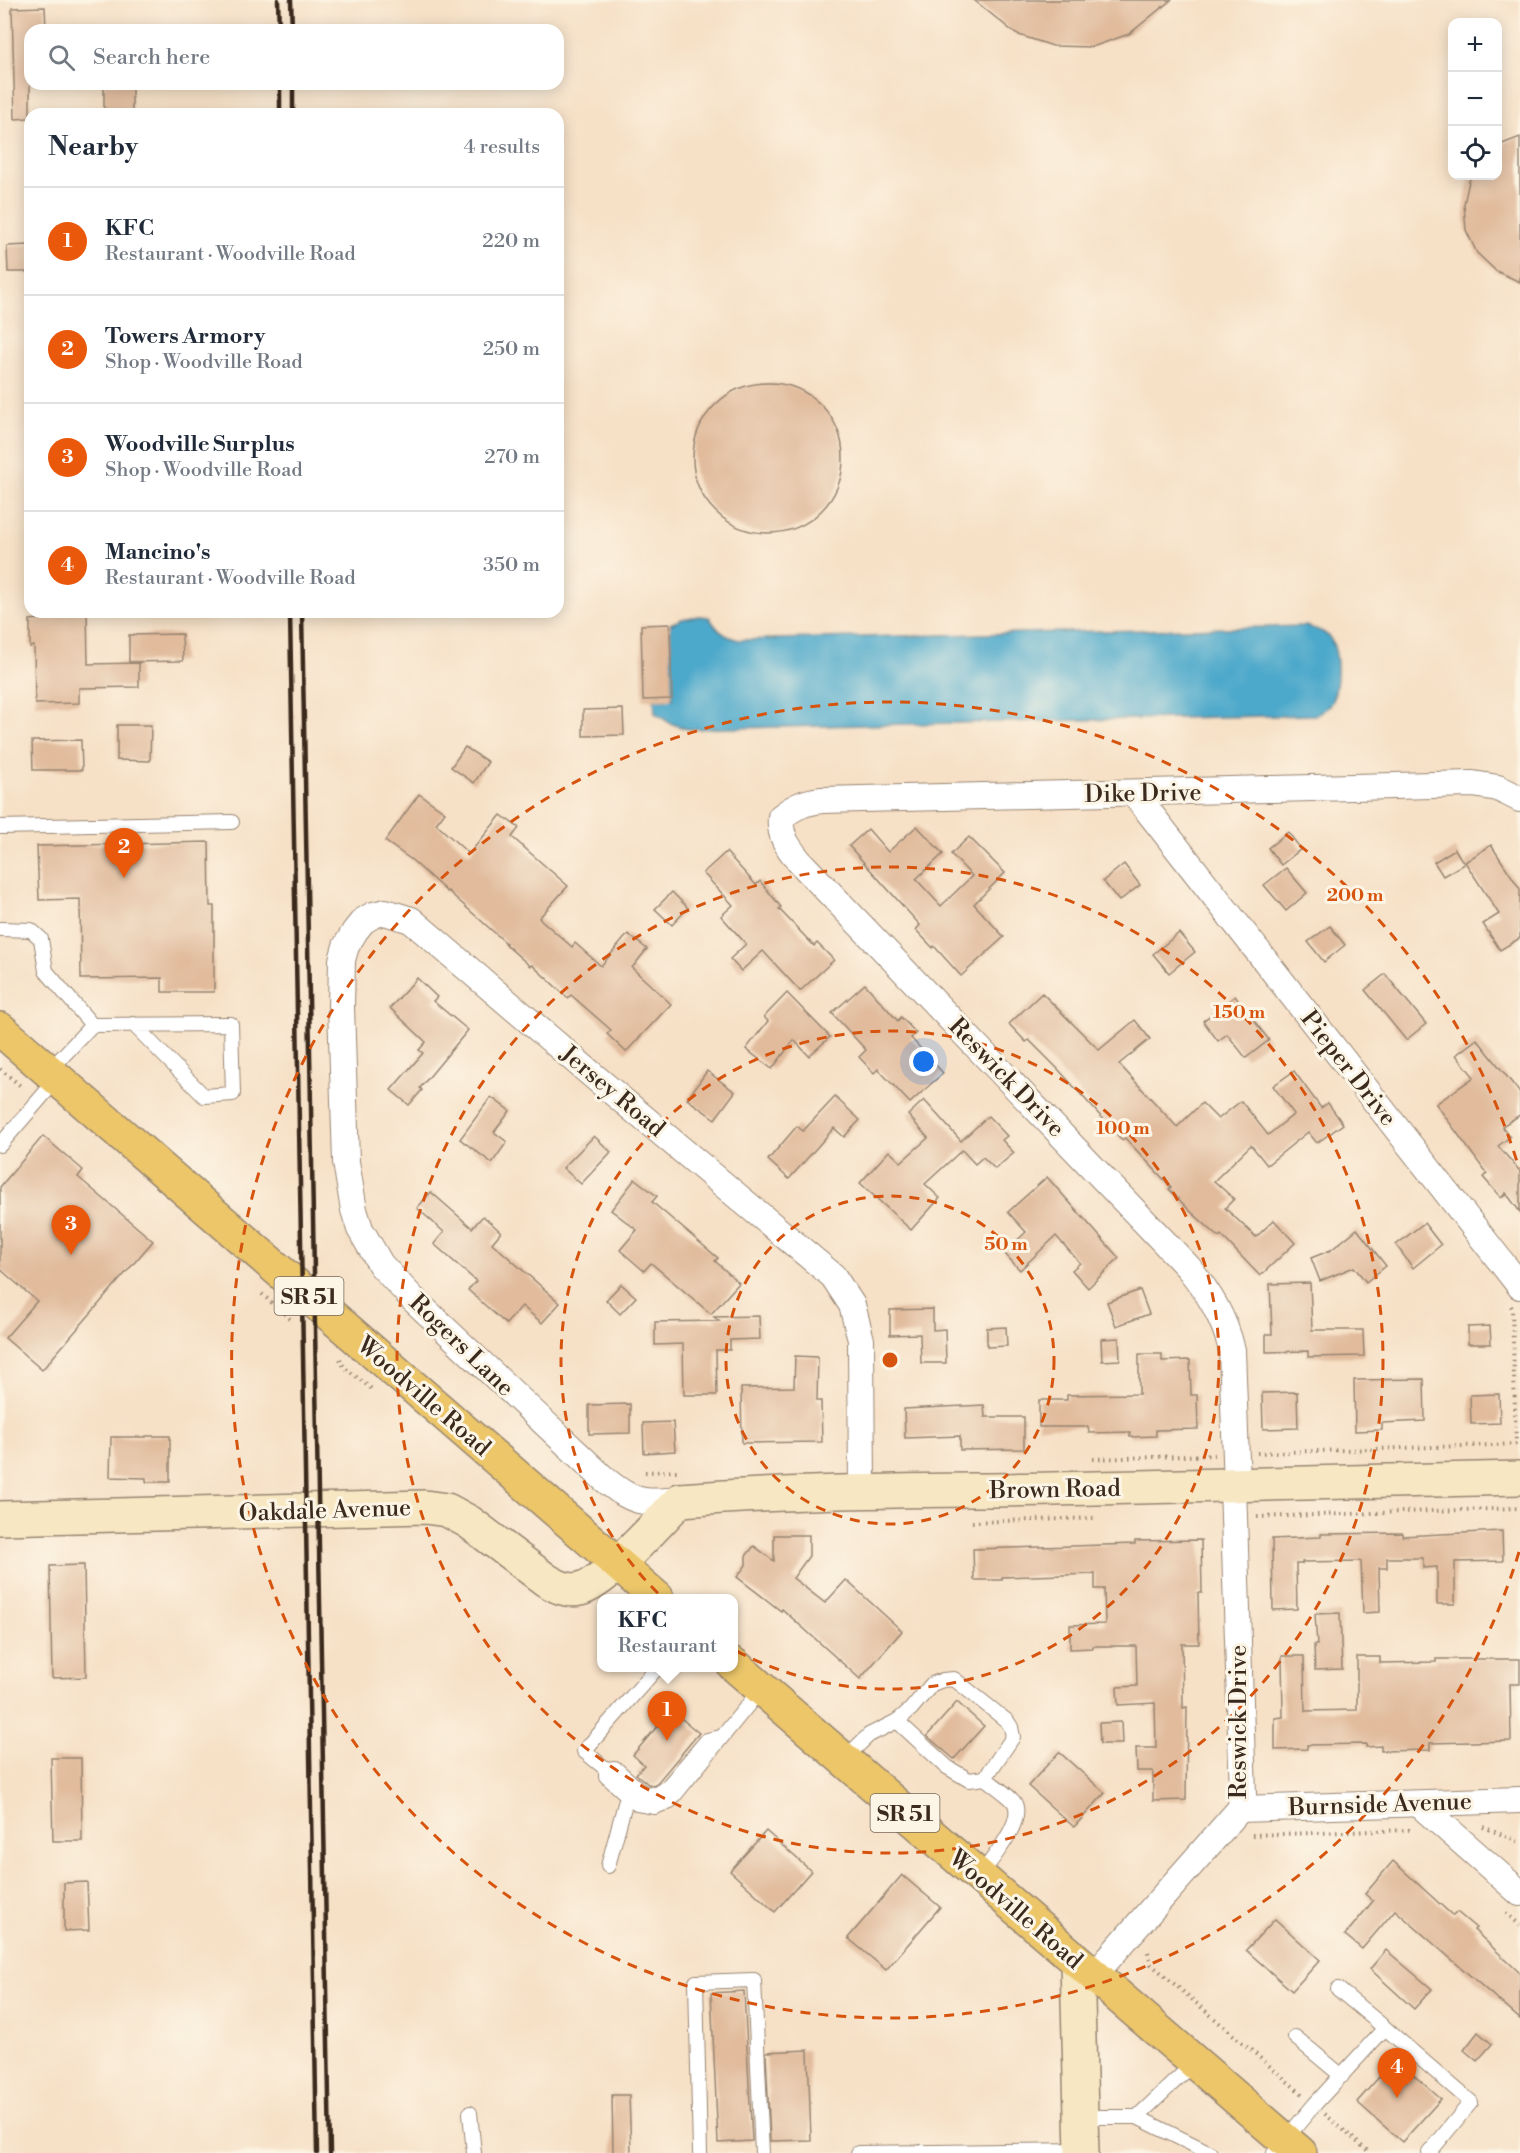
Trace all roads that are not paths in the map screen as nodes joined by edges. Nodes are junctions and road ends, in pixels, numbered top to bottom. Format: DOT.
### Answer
graph roads {
  1 [pos="1134,793"];
  2 [pos="1514,796"];
  3 [pos="781,817"];
  4 [pos="232,822"];
  5 [pos="0,827"];
  6 [pos="0,929"];
  7 [pos="134,1024"];
  8 [pos="92,1025"];
  9 [pos="2,1035"];
  10 [pos="53,1075"];
  11 [pos="345,1109"];
  12 [pos="0,1145"];
  13 [pos="1512,1292"];
  14 [pos="1520,1478"];
  15 [pos="862,1492"];
  16 [pos="1235,1496"];
  17 [pos="680,1500"];
  18 [pos="6,1513"];
  19 [pos="617,1564"];
  20 [pos="651,1594"];
  21 [pos="738,1668"];
  22 [pos="653,1672"];
  23 [pos="761,1689"];
  24 [pos="897,1721"];
  25 [pos="722,1737"];
  26 [pos="843,1760"];
  27 [pos="606,1769"];
  28 [pos="985,1778"];
  29 [pos="627,1796"];
  30 [pos="1520,1800"];
  31 [pos="1419,1804"];
  32 [pos="1240,1809"];
  33 [pos="608,1866"];
  34 [pos="979,1877"];
  35 [pos="1520,1893"];
  36 [pos="1085,1969"];
  37 [pos="1338,1989"];
  38 [pos="1384,2028"];
  39 [pos="1295,2037"];
  40 [pos="1194,2062"];
  41 [pos="1341,2076"];
  42 [pos="470,2113"];
  43 [pos="1081,2117"];
  44 [pos="1137,2117"];
  45 [pos="1286,2148"];
  46 [pos="931,2152"];
  47 [pos="1082,2152"];
  48 [pos="474,2153"];
  49 [pos="700,2153"];
  50 [pos="762,2153"];
  51 [pos="858,2153"];
  52 [pos="1210,2153"];
  53 [pos="1430,2153"];
  1 -- 2 [label="street, Dike Drive"];
  1 -- 3 [label="street, Dike Drive"];
  1 -- 13 [label="street, Pieper Drive"];
  3 -- 16 [label="street, Reswick Drive"];
  4 -- 5 [label="lane"];
  6 -- 8 [label="lane"];
  7 -- 7 [label="lane"];
  7 -- 8 [label="lane"];
  8 -- 10 [label="lane"];
  9 -- 10 [label="main road, Woodville Road / SR 51"];
  10 -- 12 [label="lane"];
  10 -- 19 [label="main road, Woodville Road / SR 51"];
  11 -- 15 [label="street, Jersey Road"];
  11 -- 17 [label="street, Rogers Lane"];
  14 -- 16 [label="street, Brown Road"];
  15 -- 16 [label="street, Brown Road"];
  15 -- 17 [label="street, Brown Road"];
  16 -- 32 [label="street, Reswick Drive"];
  17 -- 19 [label="street"];
  18 -- 19 [label="street, Oakdale Avenue"];
  19 -- 20 [label="main road, Woodville Road / SR 51"];
  21 -- 23 [label="main road, Woodville Road / SR 51"];
  22 -- 27 [label="lane"];
  23 -- 25 [label="lane"];
  23 -- 26 [label="main road, Woodville Road / SR 51"];
  24 -- 26 [label="lane"];
  24 -- 28 [label="lane"];
  24 -- 28 [label="lane"];
  25 -- 27 [label="lane"];
  25 -- 29 [label="lane"];
  26 -- 34 [label="main road, Woodville Road / SR 51"];
  27 -- 29 [label="lane"];
  28 -- 34 [label="lane"];
  29 -- 33 [label="lane"];
  30 -- 31 [label="street, Burnside Avenue"];
  31 -- 32 [label="street, Burnside Avenue"];
  31 -- 35 [label="street"];
  32 -- 36 [label="street, Reswick Drive"];
  34 -- 36 [label="main road, Woodville Road / SR 51"];
  36 -- 40 [label="main road, Woodville Road / SR 51"];
  36 -- 43 [label="street"];
  37 -- 38 [label="lane"];
  38 -- 41 [label="lane"];
  38 -- 53 [label="lane"];
  39 -- 41 [label="lane"];
  40 -- 44 [label="lane"];
  40 -- 45 [label="main road, Woodville Road / SR 51"];
  41 -- 45 [label="lane"];
  42 -- 48 [label="lane"];
  43 -- 44 [label="lane"];
  43 -- 47 [label="street"];
  44 -- 52 [label="lane"];
  46 -- 47 [label="lane"];
  46 -- 51 [label="lane"];
  49 -- 50 [label="lane"];
}
